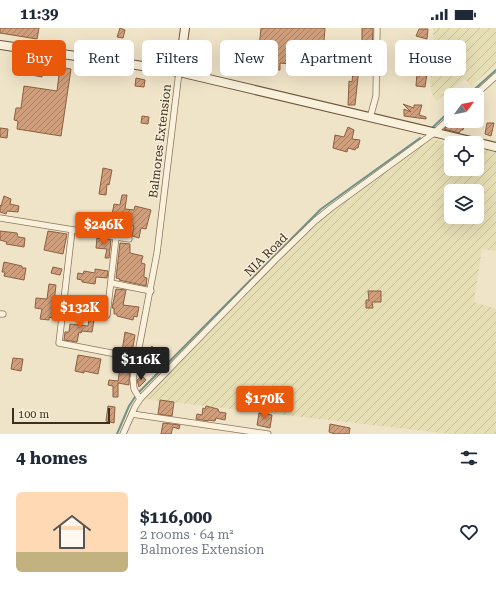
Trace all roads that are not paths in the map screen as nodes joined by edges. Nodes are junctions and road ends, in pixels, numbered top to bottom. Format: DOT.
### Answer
graph roads {
  1 [pos="185,28"];
  2 [pos="377,28"];
  3 [pos="183,40"];
  4 [pos="0,45"];
  5 [pos="142,66"];
  6 [pos="179,76"];
  7 [pos="196,76"];
  8 [pos="496,76"];
  9 [pos="483,88"];
  10 [pos="370,118"];
  11 [pos="444,124"];
  12 [pos="434,133"];
  13 [pos="496,147"];
  14 [pos="0,218"];
  15 [pos="72,230"];
  16 [pos="116,237"];
  17 [pos="129,239"];
  18 [pos="111,283"];
  19 [pos="150,291"];
  20 [pos="107,315"];
  21 [pos="137,358"];
  22 [pos="140,399"];
  23 [pos="132,414"];
  24 [pos="123,434"];
  25 [pos="268,434"];
  1 -- 3 [label="main road"];
  2 -- 10 [label="street"];
  4 -- 5 [label="main road"];
  6 -- 19 [label="street, Balmores Extension"];
  7 -- 10 [label="main road"];
  8 -- 9 [label="street"];
  10 -- 12 [label="main road"];
  11 -- 12 [label="street, NIA Road"];
  12 -- 13 [label="main road"];
  12 -- 22 [label="street, NIA Road"];
  14 -- 15 [label="street"];
  15 -- 16 [label="street"];
  15 -- 21 [label="street"];
  16 -- 17 [label="street"];
  16 -- 18 [label="street"];
  18 -- 19 [label="street"];
  18 -- 20 [label="street"];
  19 -- 21 [label="street, Balmores Extension"];
  21 -- 22 [label="street, Balmores Extension"];
  22 -- 23 [label="street, NIA Road"];
  23 -- 24 [label="street, NIA Road"];
  23 -- 25 [label="street"];
}
